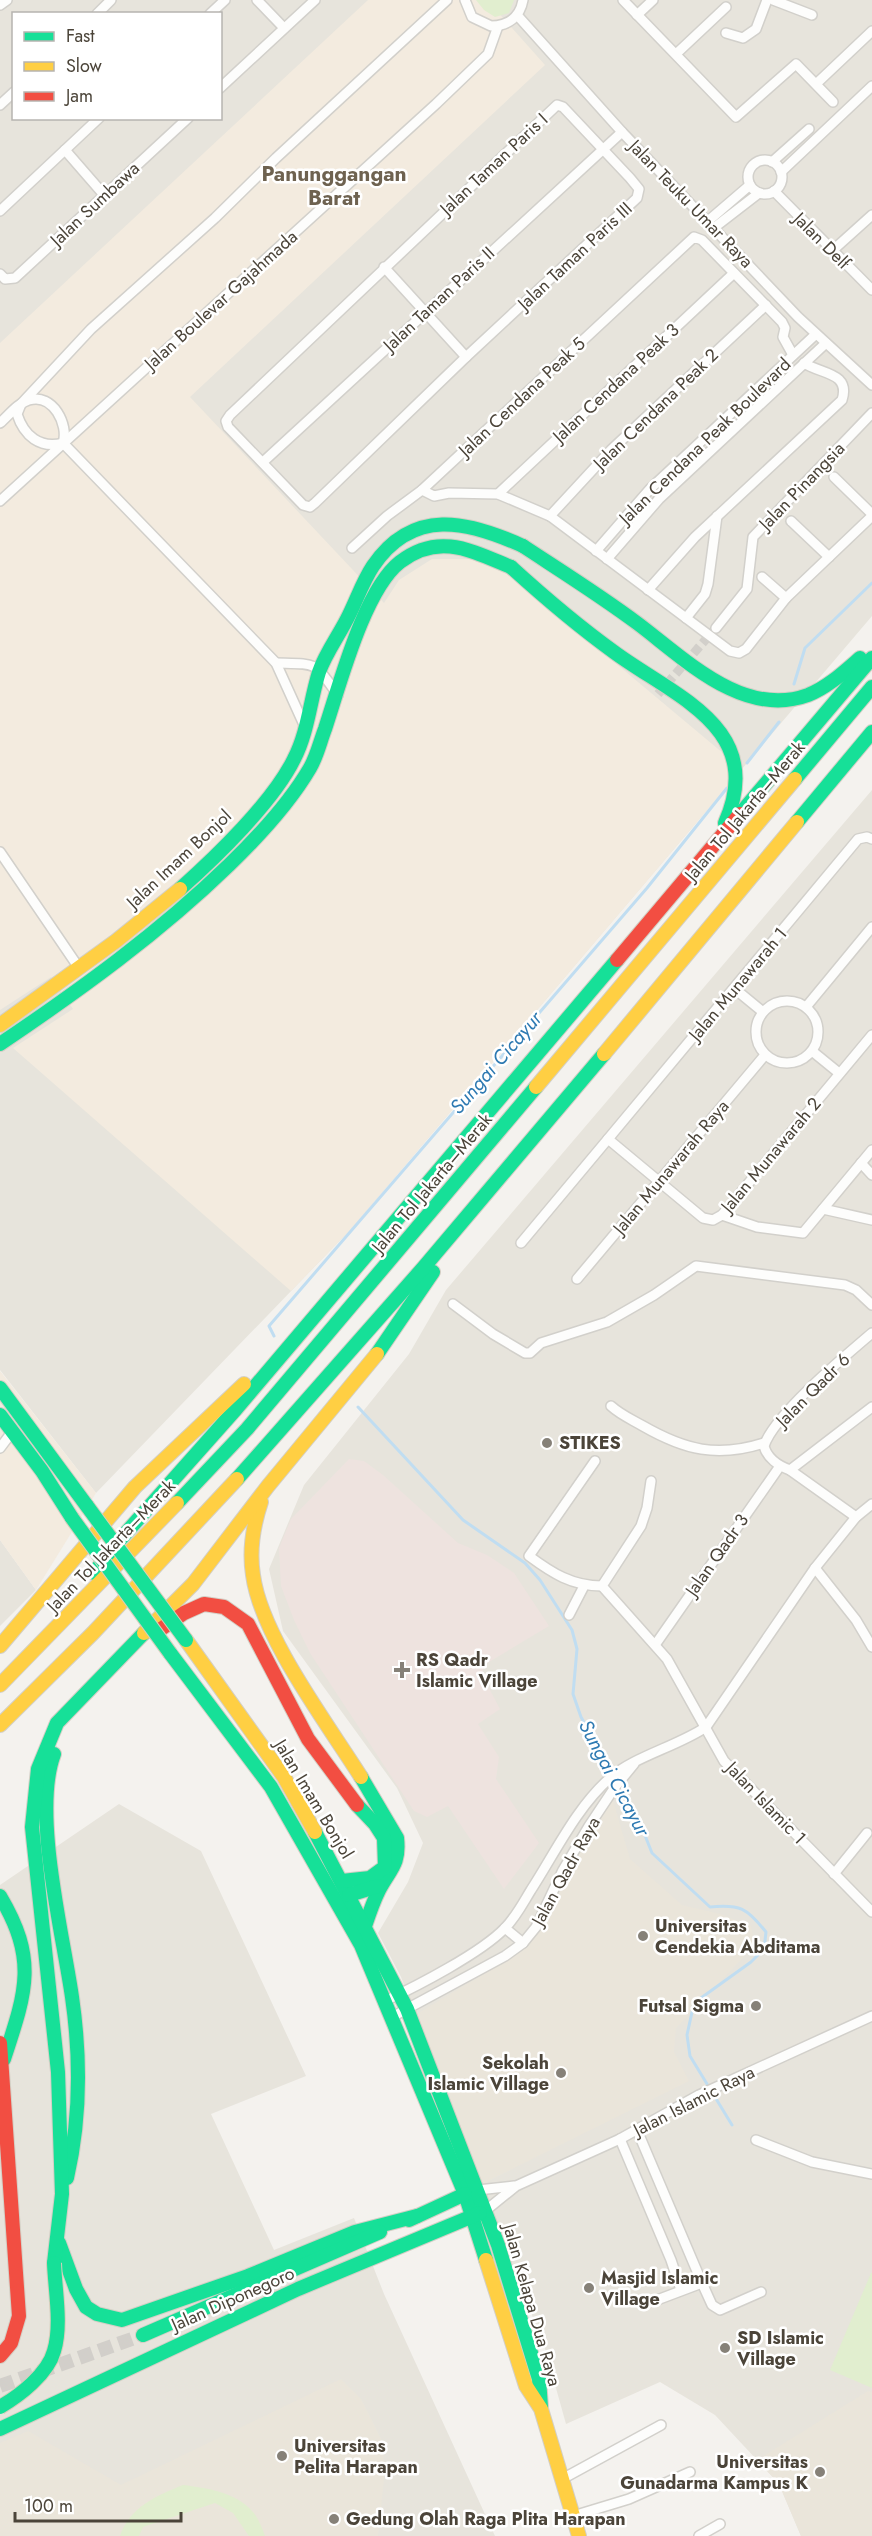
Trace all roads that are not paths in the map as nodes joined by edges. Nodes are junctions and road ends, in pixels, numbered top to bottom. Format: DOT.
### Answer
graph roads {
  1 [pos="7,0"];
  2 [pos="111,0"];
  3 [pos="225,0"];
  4 [pos="257,0"];
  5 [pos="315,0"];
  6 [pos="447,0"];
  7 [pos="465,0"];
  8 [pos="523,0"];
  9 [pos="623,0"];
  10 [pos="653,0"];
  11 [pos="767,0"];
  12 [pos="773,0"];
  13 [pos="0,5"];
  14 [pos="726,7"];
  15 [pos="102,12"];
  16 [pos="212,12"];
  17 [pos="517,15"];
  18 [pos="637,15"];
  19 [pos="812,15"];
  20 [pos="498,26"];
  21 [pos="284,28"];
  22 [pos="872,31"];
  23 [pos="726,33"];
  24 [pos="676,54"];
  25 [pos="816,84"];
  26 [pos="222,86"];
  27 [pos="872,86"];
  28 [pos="12,94"];
  29 [pos="833,102"];
  30 [pos="0,105"];
  31 [pos="97,120"];
  32 [pos="186,120"];
  33 [pos="809,129"];
  34 [pos="619,134"];
  35 [pos="603,148"];
  36 [pos="65,150"];
  37 [pos="772,162"];
  38 [pos="781,172"];
  39 [pos="750,185"];
  40 [pos="774,191"];
  41 [pos="759,193"];
  42 [pos="105,196"];
  43 [pos="0,211"];
  44 [pos="872,215"];
  45 [pos="712,224"];
  46 [pos="832,251"];
  47 [pos="384,267"];
  48 [pos="735,273"];
  49 [pos="0,274"];
  50 [pos="872,290"];
  51 [pos="766,305"];
  52 [pos="424,312"];
  53 [pos="816,334"];
  54 [pos="826,343"];
  55 [pos="794,355"];
  56 [pos="466,357"];
  57 [pos="804,363"];
  58 [pos="872,385"];
  59 [pos="21,404"];
  60 [pos="872,413"];
  61 [pos="0,423"];
  62 [pos="714,430"];
  63 [pos="722,440"];
  64 [pos="63,443"];
  65 [pos="263,462"];
  66 [pos="673,468"];
  67 [pos="682,477"];
  68 [pos="834,477"];
  69 [pos="422,490"];
  70 [pos="498,494"];
  71 [pos="0,501"];
  72 [pos="872,515"];
  73 [pos="550,516"];
  74 [pos="717,516"];
  75 [pos="791,521"];
  76 [pos="352,548"];
  77 [pos="596,551"];
  78 [pos="829,557"];
  79 [pos="607,559"];
  80 [pos="762,577"];
  81 [pos="648,590"];
  82 [pos="786,598"];
  83 [pos="686,618"];
  84 [pos="716,628"];
  85 [pos="872,647"];
  86 [pos="872,658"];
  87 [pos="276,663"];
  88 [pos="320,669"];
  89 [pos="872,687"];
  90 [pos="338,695"];
  91 [pos="306,729"];
  92 [pos="872,732"];
  93 [pos="872,839"];
  94 [pos="709,851"];
  95 [pos="0,852"];
  96 [pos="165,902"];
  97 [pos="178,913"];
  98 [pos="872,927"];
  99 [pos="79,969"];
  100 [pos="735,989"];
  101 [pos="806,1007"];
  102 [pos="763,1012"];
  103 [pos="0,1025"];
  104 [pos="872,1035"];
  105 [pos="0,1044"];
  106 [pos="812,1051"];
  107 [pos="765,1055"];
  108 [pos="839,1073"];
  109 [pos="608,1139"];
  110 [pos="872,1150"];
  111 [pos="861,1163"];
  112 [pos="872,1175"];
  113 [pos="658,1180"];
  114 [pos="823,1209"];
  115 [pos="472,1213"];
  116 [pos="722,1215"];
  117 [pos="872,1220"];
  118 [pos="521,1244"];
  119 [pos="577,1279"];
  120 [pos="332,1296"];
  121 [pos="453,1304"];
  122 [pos="872,1305"];
  123 [pos="872,1333"];
  124 [pos="0,1388"];
  125 [pos="611,1406"];
  126 [pos="872,1407"];
  127 [pos="0,1415"];
  128 [pos="12,1432"];
  129 [pos="0,1448"];
  130 [pos="765,1448"];
  131 [pos="595,1461"];
  132 [pos="780,1466"];
  133 [pos="790,1470"];
  134 [pos="651,1481"];
  135 [pos="268,1486"];
  136 [pos="872,1504"];
  137 [pos="856,1517"];
  138 [pos="815,1568"];
  139 [pos="584,1586"];
  140 [pos="602,1586"];
  141 [pos="568,1615"];
  142 [pos="655,1645"];
  143 [pos="0,1646"];
  144 [pos="872,1647"];
  145 [pos="38,1648"];
  146 [pos="0,1685"];
  147 [pos="0,1725"];
  148 [pos="706,1727"];
  149 [pos="612,1783"];
  150 [pos="867,1833"];
  151 [pos="834,1874"];
  152 [pos="342,1881"];
  153 [pos="382,1884"];
  154 [pos="349,1895"];
  155 [pos="0,1896"];
  156 [pos="872,1912"];
  157 [pos="365,1926"];
  158 [pos="505,1928"];
  159 [pos="523,1943"];
  160 [pos="400,1994"];
  161 [pos="384,2001"];
  162 [pos="407,2009"];
  163 [pos="872,2016"];
  164 [pos="392,2017"];
  165 [pos="0,2043"];
  166 [pos="2,2066"];
  167 [pos="637,2130"];
  168 [pos="620,2139"];
  169 [pos="756,2140"];
  170 [pos="872,2174"];
  171 [pos="516,2186"];
  172 [pos="472,2192"];
  173 [pos="62,2194"];
  174 [pos="478,2213"];
  175 [pos="417,2216"];
  176 [pos="57,2239"];
  177 [pos="702,2283"];
  178 [pos="681,2290"];
  179 [pos="761,2292"];
  180 [pos="657,2300"];
  181 [pos="143,2335"];
  182 [pos="0,2356"];
  183 [pos="0,2407"];
  184 [pos="661,2425"];
  185 [pos="0,2429"];
  186 [pos="690,2472"];
  187 [pos="564,2478"];
  188 [pos="573,2516"];
  189 [pos="720,2524"];
  190 [pos="579,2536"];
  191 [pos="699,2536"];
  1 -- 13 [label="street"];
  2 -- 15 [label="street"];
  3 -- 16 [label="street"];
  4 -- 21 [label="street"];
  5 -- 21 [label="street"];
  6 -- 59 [label="street"];
  7 -- 20 [label="street"];
  8 -- 17 [label="street"];
  9 -- 18 [label="street"];
  10 -- 18 [label="street"];
  11 -- 23 [label="street"];
  12 -- 19 [label="street"];
  14 -- 24 [label="street"];
  17 -- 20 [label="street"];
  17 -- 34 [label="street, Jalan Teuku Umar Raya"];
  18 -- 24 [label="street"];
  20 -- 64 [label="street, Jalan Boulevar Gajahmada"];
  21 -- 26 [label="street"];
  22 -- 25 [label="street"];
  24 -- 25 [label="street"];
  25 -- 29 [label="street"];
  27 -- 38 [label="street"];
  28 -- 30 [label="street"];
  31 -- 36 [label="street"];
  32 -- 42 [label="street, Jalan Sumbawa"];
  33 -- 37 [label="street"];
  34 -- 35 [label="street, Jalan Taman Paris II"];
  34 -- 45 [label="street, Jalan Teuku Umar Raya"];
  35 -- 47 [label="street, Jalan Taman Paris I"];
  35 -- 52 [label="street, Jalan Taman Paris II"];
  35 -- 56 [label="street, Jalan Taman Paris III"];
  36 -- 42 [label="street"];
  36 -- 43 [label="street"];
  37 -- 38 [label="street"];
  37 -- 39 [label="street"];
  38 -- 40 [label="street"];
  39 -- 41 [label="street"];
  39 -- 45 [label="street"];
  40 -- 41 [label="street"];
  40 -- 46 [label="street, Jalan Delf"];
  41 -- 45 [label="street"];
  42 -- 49 [label="street, Jalan Sumbawa"];
  44 -- 46 [label="street"];
  45 -- 53 [label="street, Jalan Teuku Umar Raya"];
  46 -- 50 [label="street, Jalan Delf"];
  47 -- 52 [label="street"];
  47 -- 65 [label="street, Jalan Taman Paris I"];
  48 -- 51 [label="street"];
  48 -- 69 [label="street, Jalan Cendana Peak 5"];
  48 -- 70 [label="street, Jalan Cendana Peak 3"];
  51 -- 55 [label="street"];
  51 -- 73 [label="street, Jalan Cendana Peak 2"];
  52 -- 56 [label="street"];
  52 -- 65 [label="street, Jalan Taman Paris II"];
  53 -- 54 [label="street, Jalan Teuku Umar Raya"];
  53 -- 55 [label="street, Jalan Cendana Peak Boulevard"];
  54 -- 57 [label="street, Jalan Cendana Peak Boulevard"];
  54 -- 58 [label="street, Jalan Teuku Umar Raya"];
  55 -- 62 [label="street, Jalan Cendana Peak Boulevard"];
  56 -- 65 [label="street, Jalan Taman Paris III"];
  57 -- 63 [label="street, Jalan Cendana Peak Boulevard"];
  57 -- 74 [label="street"];
  59 -- 61 [label="street"];
  59 -- 64 [label="street"];
  59 -- 64 [label="street"];
  60 -- 84 [label="street, Jalan Pinangsia"];
  62 -- 63 [label="street"];
  62 -- 66 [label="street, Jalan Cendana Peak Boulevard"];
  63 -- 67 [label="street, Jalan Cendana Peak Boulevard"];
  64 -- 71 [label="street, Jalan Boulevar Gajahmada"];
  64 -- 87 [label="street"];
  66 -- 67 [label="street"];
  66 -- 77 [label="street, Jalan Cendana Peak Boulevard"];
  67 -- 79 [label="street, Jalan Cendana Peak Boulevard"];
  68 -- 72 [label="street"];
  69 -- 70 [label="street"];
  69 -- 76 [label="street, Jalan Cendana Peak 5"];
  70 -- 73 [label="street"];
  72 -- 78 [label="street"];
  73 -- 77 [label="street"];
  74 -- 81 [label="street"];
  74 -- 83 [label="street"];
  75 -- 78 [label="street"];
  77 -- 79 [label="street"];
  78 -- 82 [label="street"];
  79 -- 81 [label="street"];
  80 -- 82 [label="street"];
  81 -- 83 [label="street"];
  82 -- 83 [label="street"];
  85 -- 88 [label="main road, Jalan Imam Bonjol"];
  86 -- 94 [label="main road"];
  87 -- 88 [label="street"];
  87 -- 91 [label="street"];
  88 -- 90 [label="street"];
  88 -- 91 [label="main road, Jalan Imam Bonjol"];
  89 -- 145 [label="main road, Jalan Tol Jakarta–Merak"];
  90 -- 94 [label="main road, Jalan Imam Bonjol"];
  90 -- 97 [label="main road, Jalan Imam Bonjol"];
  91 -- 96 [label="main road, Jalan Imam Bonjol"];
  92 -- 115 [label="main road"];
  93 -- 100 [label="street, Jalan Munawarah 1"];
  94 -- 120 [label="main road"];
  95 -- 99 [label="street"];
  96 -- 97 [label="main road"];
  96 -- 99 [label="main road, Jalan Imam Bonjol"];
  97 -- 105 [label="main road, Jalan Imam Bonjol"];
  98 -- 101 [label="street"];
  99 -- 103 [label="main road, Jalan Imam Bonjol"];
  100 -- 102 [label="street"];
  100 -- 109 [label="street, Jalan Munawarah 1"];
  101 -- 102 [label="street"];
  101 -- 106 [label="street"];
  102 -- 107 [label="street"];
  104 -- 108 [label="street, Jalan Munawarah 2"];
  106 -- 107 [label="street"];
  106 -- 108 [label="street"];
  107 -- 113 [label="street, Jalan Munawarah Raya"];
  108 -- 116 [label="street, Jalan Munawarah 2"];
  109 -- 113 [label="street"];
  109 -- 118 [label="street, Jalan Munawarah 1"];
  110 -- 111 [label="street"];
  111 -- 112 [label="street"];
  111 -- 114 [label="street"];
  113 -- 116 [label="street, Jalan Munawarah 2"];
  113 -- 119 [label="street, Jalan Munawarah Raya"];
  114 -- 116 [label="street"];
  114 -- 117 [label="street"];
  115 -- 135 [label="main road"];
  115 -- 147 [label="main road"];
  120 -- 143 [label="main road"];
  120 -- 145 [label="main road"];
  121 -- 122 [label="street"];
  123 -- 130 [label="street, Jalan Qadr 6"];
  124 -- 152 [label="main road, Jalan Imam Bonjol, bridge"];
  125 -- 130 [label="street"];
  126 -- 133 [label="street"];
  127 -- 128 [label="main road, Jalan Imam Bonjol"];
  128 -- 129 [label="street"];
  128 -- 161 [label="main road, Jalan Imam Bonjol, bridge"];
  130 -- 132 [label="street"];
  131 -- 139 [label="street"];
  132 -- 133 [label="street"];
  132 -- 142 [label="street, Jalan Qadr 3"];
  133 -- 137 [label="street"];
  134 -- 140 [label="street"];
  135 -- 153 [label="main road"];
  135 -- 173 [label="main road"];
  136 -- 137 [label="street, Jalan Qadr Raya"];
  137 -- 138 [label="street, Jalan Qadr Raya"];
  138 -- 144 [label="street"];
  138 -- 148 [label="street, Jalan Qadr Raya"];
  139 -- 140 [label="street"];
  139 -- 141 [label="street"];
  140 -- 142 [label="street, Jalan Islamic 1"];
  142 -- 148 [label="street, Jalan Islamic 1"];
  145 -- 146 [label="main road, Jalan Tol Jakarta–Merak"];
  148 -- 149 [label="street, Jalan Qadr Raya"];
  148 -- 151 [label="street, Jalan Islamic 1"];
  149 -- 158 [label="street, Jalan Qadr Raya"];
  149 -- 159 [label="street, Jalan Qadr Raya"];
  150 -- 151 [label="street"];
  151 -- 156 [label="street, Jalan Islamic 1"];
  152 -- 154 [label="main road, Jalan Imam Bonjol"];
  152 -- 173 [label="main road"];
  153 -- 154 [label="main road"];
  153 -- 157 [label="main road"];
  154 -- 157 [label="main road, Jalan Imam Bonjol"];
  155 -- 166 [label="main road"];
  157 -- 160 [label="main road, Jalan Imam Bonjol"];
  158 -- 159 [label="street"];
  158 -- 160 [label="street, Jalan Qadr Raya"];
  159 -- 162 [label="street, Jalan Qadr Raya"];
  160 -- 161 [label="street, Jalan Qadr Raya"];
  160 -- 162 [label="main road, Jalan Imam Bonjol"];
  161 -- 164 [label="main road, Jalan Imam Bonjol"];
  162 -- 164 [label="street, Jalan Qadr Raya"];
  162 -- 172 [label="main road, Jalan Imam Bonjol"];
  163 -- 167 [label="street, Jalan Islamic Raya"];
  164 -- 172 [label="main road, Jalan Imam Bonjol"];
  165 -- 166 [label="main road"];
  166 -- 182 [label="main road"];
  167 -- 168 [label="street, Jalan Islamic Raya"];
  167 -- 177 [label="street"];
  168 -- 171 [label="street, Jalan Islamic Raya"];
  168 -- 178 [label="street"];
  169 -- 170 [label="street"];
  171 -- 172 [label="street, Jalan Islamic Raya"];
  171 -- 174 [label="street, Jalan Islamic Raya"];
  172 -- 174 [label="main road, Jalan Imam Bonjol"];
  172 -- 175 [label="main road, Jalan Diponegoro"];
  173 -- 176 [label="main road"];
  174 -- 185 [label="main road, Jalan Diponegoro"];
  174 -- 187 [label="main road, Jalan Kelapa Dua Raya"];
  175 -- 176 [label="main road"];
  175 -- 181 [label="main road, Jalan Diponegoro"];
  176 -- 183 [label="main road, bridge"];
  177 -- 178 [label="street"];
  177 -- 179 [label="street"];
  178 -- 180 [label="street"];
  184 -- 187 [label="street"];
  186 -- 188 [label="street"];
  187 -- 188 [label="main road, Jalan Kelapa Dua Raya"];
  188 -- 190 [label="main road, Jalan Kelapa Dua Raya"];
  189 -- 191 [label="street"];
}
